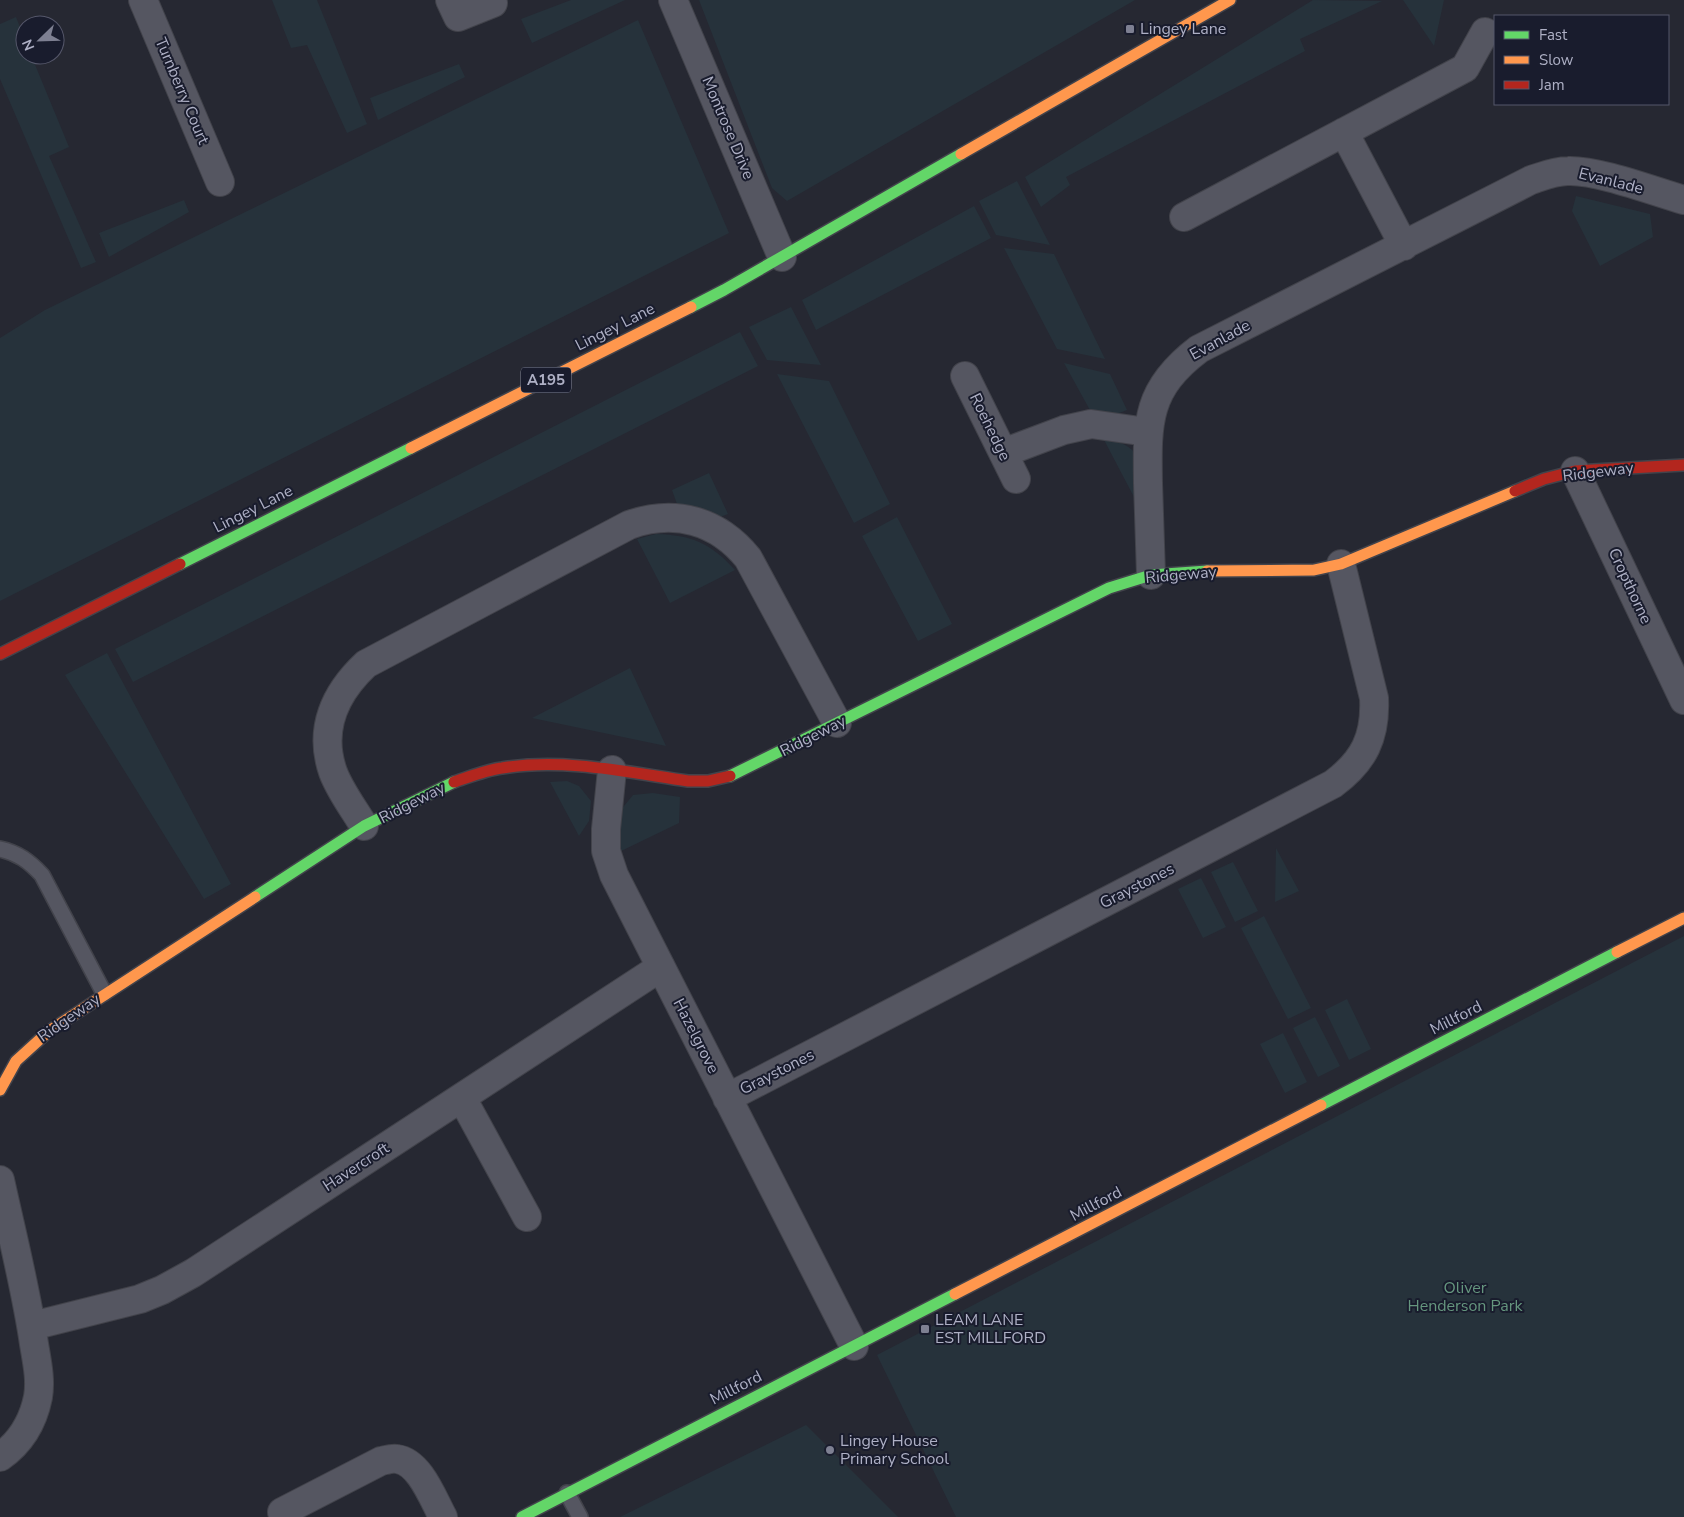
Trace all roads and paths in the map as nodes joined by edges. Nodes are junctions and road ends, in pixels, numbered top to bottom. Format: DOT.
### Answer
graph roads {
  1 [pos="143,0"];
  2 [pos="450,0"];
  3 [pos="673,0"];
  4 [pos="1230,0"];
  5 [pos="493,3"];
  6 [pos="1485,32"];
  7 [pos="1344,132"];
  8 [pos="220,182"];
  9 [pos="1684,200"];
  10 [pos="1184,217"];
  11 [pos="1404,246"];
  12 [pos="782,257"];
  13 [pos="965,376"];
  14 [pos="1147,432"];
  15 [pos="1003,453"];
  16 [pos="1684,465"];
  17 [pos="1575,471"];
  18 [pos="1016,479"];
  19 [pos="1341,564"];
  20 [pos="1151,575"];
  21 [pos="0,654"];
  22 [pos="1684,700"];
  23 [pos="837,723"];
  24 [pos="612,770"];
  25 [pos="364,826"];
  26 [pos="0,849"];
  27 [pos="1684,918"];
  28 [pos="661,967"];
  29 [pos="104,993"];
  30 [pos="0,1090"];
  31 [pos="462,1098"];
  32 [pos="727,1098"];
  33 [pos="0,1180"];
  34 [pos="526,1217"];
  35 [pos="32,1326"];
  36 [pos="854,1346"];
  37 [pos="0,1457"];
  38 [pos="567,1493"];
  39 [pos="285,1517"];
  40 [pos="443,1517"];
  41 [pos="522,1517"];
  42 [pos="580,1517"];
  1 -- 8 [label="street, Turnberry Court"];
  2 -- 5 [label="street"];
  3 -- 12 [label="street, Montrose Drive"];
  4 -- 12 [label="street, Lingey Lane / A195"];
  6 -- 7 [label="street"];
  7 -- 10 [label="street"];
  7 -- 11 [label="street"];
  9 -- 11 [label="street, Evanlade"];
  11 -- 14 [label="street, Evanlade"];
  12 -- 21 [label="street, Lingey Lane / A195"];
  13 -- 15 [label="street, Roehedge"];
  14 -- 15 [label="street"];
  14 -- 20 [label="street, Evanlade"];
  15 -- 18 [label="street, Roehedge"];
  16 -- 17 [label="street, Ridgeway"];
  17 -- 19 [label="street, Ridgeway"];
  17 -- 22 [label="street, Cropthorne"];
  19 -- 20 [label="street, Ridgeway"];
  19 -- 32 [label="street, Graystones"];
  20 -- 23 [label="street, Ridgeway"];
  23 -- 24 [label="street, Ridgeway"];
  23 -- 25 [label="street"];
  24 -- 25 [label="street, Ridgeway"];
  24 -- 28 [label="street, Hazelgrove"];
  25 -- 29 [label="street, Ridgeway"];
  26 -- 29 [label="lane"];
  27 -- 36 [label="street, Millford"];
  28 -- 31 [label="street, Havercroft"];
  28 -- 32 [label="street, Hazelgrove"];
  29 -- 30 [label="street, Ridgeway"];
  31 -- 34 [label="street"];
  31 -- 35 [label="street, Havercroft"];
  32 -- 36 [label="street, Hazelgrove"];
  33 -- 35 [label="street"];
  35 -- 37 [label="street"];
  36 -- 38 [label="street, Millford"];
  38 -- 41 [label="street, Millford"];
  38 -- 42 [label="lane"];
  39 -- 40 [label="street"];
}
